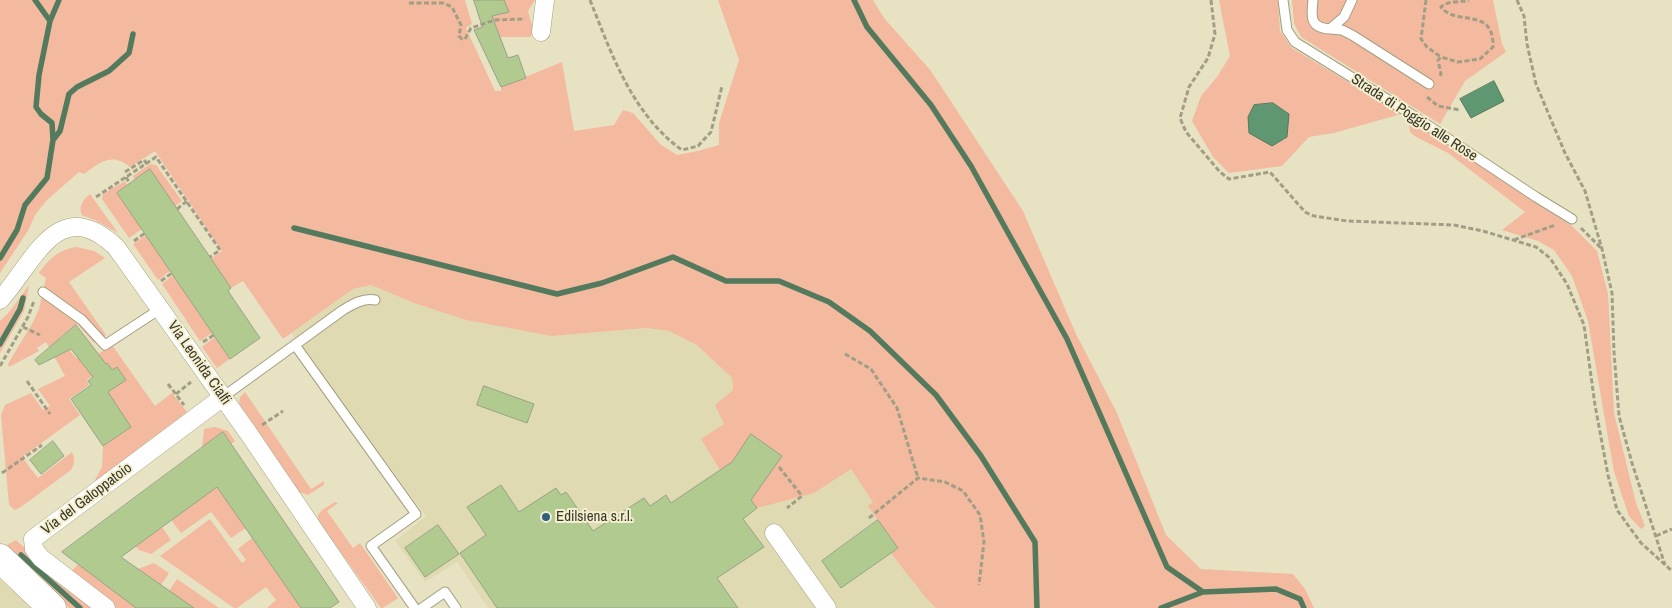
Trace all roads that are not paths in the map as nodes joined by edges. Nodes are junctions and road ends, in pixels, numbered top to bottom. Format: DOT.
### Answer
graph roads {
  1 [pos="1283,0"];
  2 [pos="1313,0"];
  3 [pos="1352,0"];
  4 [pos="1330,29"];
  5 [pos="1429,84"];
  6 [pos="1572,219"];
  7 [pos="40,293"];
  8 [pos="0,300"];
  9 [pos="375,300"];
  10 [pos="160,309"];
  11 [pos="295,345"];
  12 [pos="223,397"];
  13 [pos="774,533"];
  14 [pos="0,558"];
  15 [pos="52,608"];
  16 [pos="106,608"];
  17 [pos="368,608"];
  18 [pos="415,608"];
  19 [pos="456,608"];
  20 [pos="826,608"];
  1 -- 6 [label="lane, Strada di Poggio alle Rose"];
  2 -- 4 [label="lane"];
  3 -- 4 [label="lane"];
  4 -- 5 [label="lane"];
  7 -- 10 [label="lane"];
  8 -- 10 [label="street, Via Leonida Cialfi"];
  9 -- 11 [label="lane"];
  10 -- 12 [label="street, Via Leonida Cialfi"];
  11 -- 12 [label="lane"];
  11 -- 18 [label="lane"];
  12 -- 16 [label="street, Via del Galoppatoio"];
  12 -- 17 [label="street, Via Leonida Cialfi"];
  13 -- 20 [label="street"];
  14 -- 15 [label="main road"];
  18 -- 19 [label="lane"];
}
